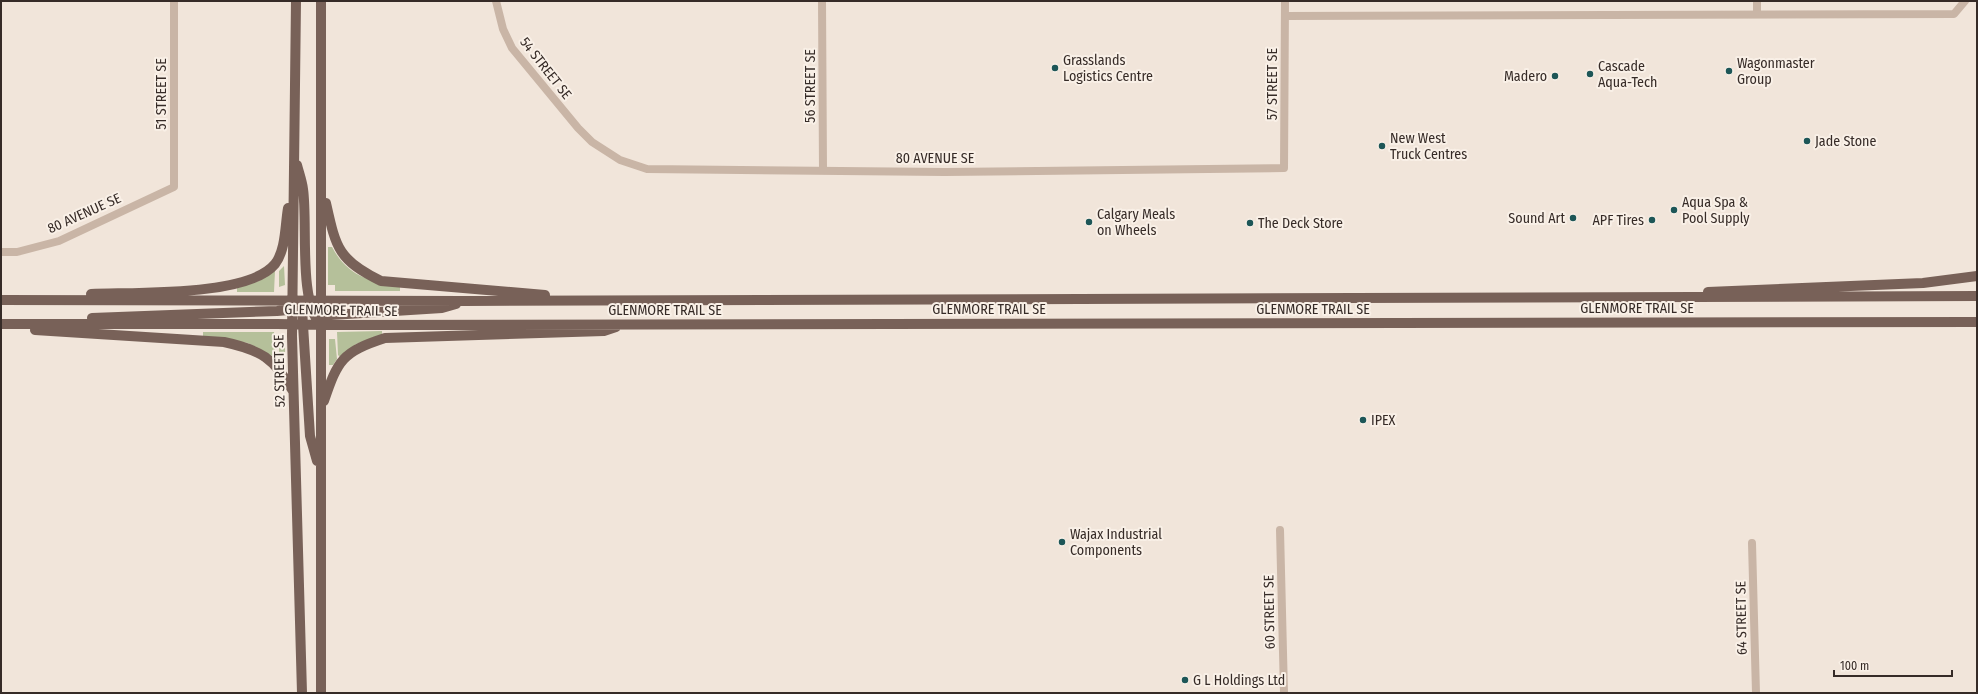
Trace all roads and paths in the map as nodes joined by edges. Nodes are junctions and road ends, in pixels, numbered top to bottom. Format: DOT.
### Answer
graph roads {
  1 [pos="174,1"];
  2 [pos="296,1"];
  3 [pos="321,1"];
  4 [pos="496,1"];
  5 [pos="822,1"];
  6 [pos="1285,1"];
  7 [pos="1757,1"];
  8 [pos="1963,4"];
  9 [pos="1757,14"];
  10 [pos="1285,16"];
  11 [pos="592,142"];
  12 [pos="294,152"];
  13 [pos="1284,168"];
  14 [pos="823,170"];
  15 [pos="293,176"];
  16 [pos="322,186"];
  17 [pos="174,187"];
  18 [pos="1,252"];
  19 [pos="1977,276"];
  20 [pos="1977,296"];
  21 [pos="1657,298"];
  22 [pos="1,300"];
  23 [pos="21,300"];
  24 [pos="321,300"];
  25 [pos="568,300"];
  26 [pos="464,301"];
  27 [pos="307,313"];
  28 [pos="1931,322"];
  29 [pos="1977,322"];
  30 [pos="45,324"];
  31 [pos="292,324"];
  32 [pos="625,324"];
  33 [pos="1,326"];
  34 [pos="1977,326"];
  35 [pos="293,391"];
  36 [pos="321,408"];
  37 [pos="320,473"];
  38 [pos="1280,530"];
  39 [pos="1752,543"];
  40 [pos="302,693"];
  41 [pos="321,693"];
  42 [pos="1284,693"];
  43 [pos="1756,693"];
  1 -- 17 [label="street, 51 STREET SE"];
  2 -- 12 [label="main road, 52 STREET SE"];
  3 -- 16 [label="main road, 52 STREET SE"];
  4 -- 11 [label="street, 54 STREET SE"];
  5 -- 14 [label="street, 56 STREET SE"];
  6 -- 10 [label="street, 57 STREET SE"];
  7 -- 9 [label="street"];
  8 -- 9 [label="street"];
  9 -- 10 [label="street"];
  10 -- 13 [label="street, 57 STREET SE"];
  11 -- 14 [label="street, 80 AVENUE SE"];
  12 -- 15 [label="main road, 52 STREET SE"];
  12 -- 27 [label="main road"];
  13 -- 14 [label="street, 80 AVENUE SE"];
  15 -- 23 [label="main road"];
  15 -- 27 [label="main road, 52 STREET SE"];
  16 -- 24 [label="main road, 52 STREET SE"];
  16 -- 25 [label="main road"];
  17 -- 18 [label="street, 80 AVENUE SE"];
  19 -- 21 [label="main road"];
  20 -- 21 [label="main road, GLENMORE TRAIL SE"];
  21 -- 25 [label="main road, GLENMORE TRAIL SE"];
  22 -- 23 [label="main road, GLENMORE TRAIL SE"];
  23 -- 27 [label="main road, GLENMORE TRAIL SE"];
  24 -- 26 [label="main road, GLENMORE TRAIL SE"];
  24 -- 27 [label="main road, GLENMORE TRAIL SE"];
  24 -- 27 [label="main road, 52 STREET SE"];
  25 -- 26 [label="main road, GLENMORE TRAIL SE"];
  26 -- 27 [label="main road"];
  27 -- 30 [label="main road"];
  27 -- 31 [label="main road, 52 STREET SE"];
  27 -- 31 [label="main road, GLENMORE TRAIL SE"];
  27 -- 32 [label="main road, GLENMORE TRAIL SE"];
  27 -- 36 [label="main road, 52 STREET SE"];
  27 -- 37 [label="main road"];
  28 -- 29 [label="main road, GLENMORE TRAIL SE"];
  28 -- 32 [label="main road, GLENMORE TRAIL SE"];
  28 -- 34 [label="main road"];
  30 -- 31 [label="main road, GLENMORE TRAIL SE"];
  30 -- 33 [label="main road, GLENMORE TRAIL SE"];
  31 -- 35 [label="main road, 52 STREET SE"];
  32 -- 36 [label="main road"];
  33 -- 35 [label="main road"];
  35 -- 40 [label="main road, 52 STREET SE"];
  36 -- 37 [label="main road, 52 STREET SE"];
  37 -- 41 [label="main road, 52 STREET SE"];
  38 -- 42 [label="street, 60 STREET SE"];
  39 -- 43 [label="street, 64 STREET SE"];
}
